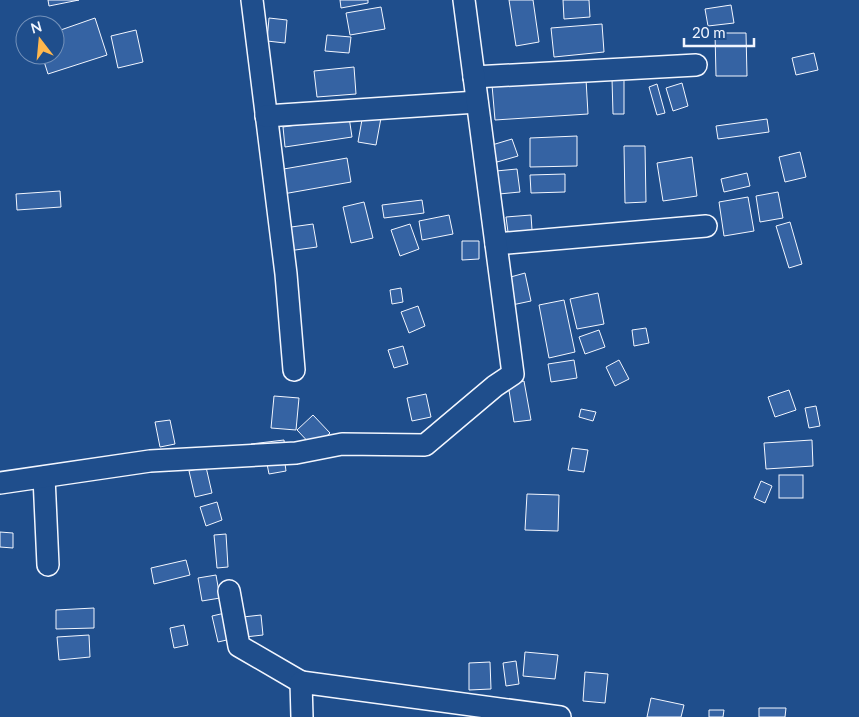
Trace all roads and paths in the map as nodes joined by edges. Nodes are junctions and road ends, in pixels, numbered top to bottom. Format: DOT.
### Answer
graph roads {
  1 [pos="252,0"];
  2 [pos="464,0"];
  3 [pos="696,65"];
  4 [pos="474,77"];
  5 [pos="477,102"];
  6 [pos="266,116"];
  7 [pos="706,226"];
  8 [pos="496,244"];
  9 [pos="294,370"];
  10 [pos="44,477"];
  11 [pos="0,483"];
  12 [pos="48,565"];
  13 [pos="229,591"];
  14 [pos="301,682"];
  15 [pos="302,717"];
  16 [pos="560,717"];
  1 -- 6 [label="street"];
  2 -- 4 [label="street"];
  3 -- 4 [label="street"];
  4 -- 5 [label="street"];
  5 -- 6 [label="street"];
  5 -- 8 [label="street"];
  6 -- 9 [label="street"];
  7 -- 8 [label="street"];
  8 -- 10 [label="street"];
  10 -- 11 [label="street"];
  10 -- 12 [label="street"];
  13 -- 14 [label="street"];
  14 -- 15 [label="street"];
  14 -- 16 [label="street"];
}
